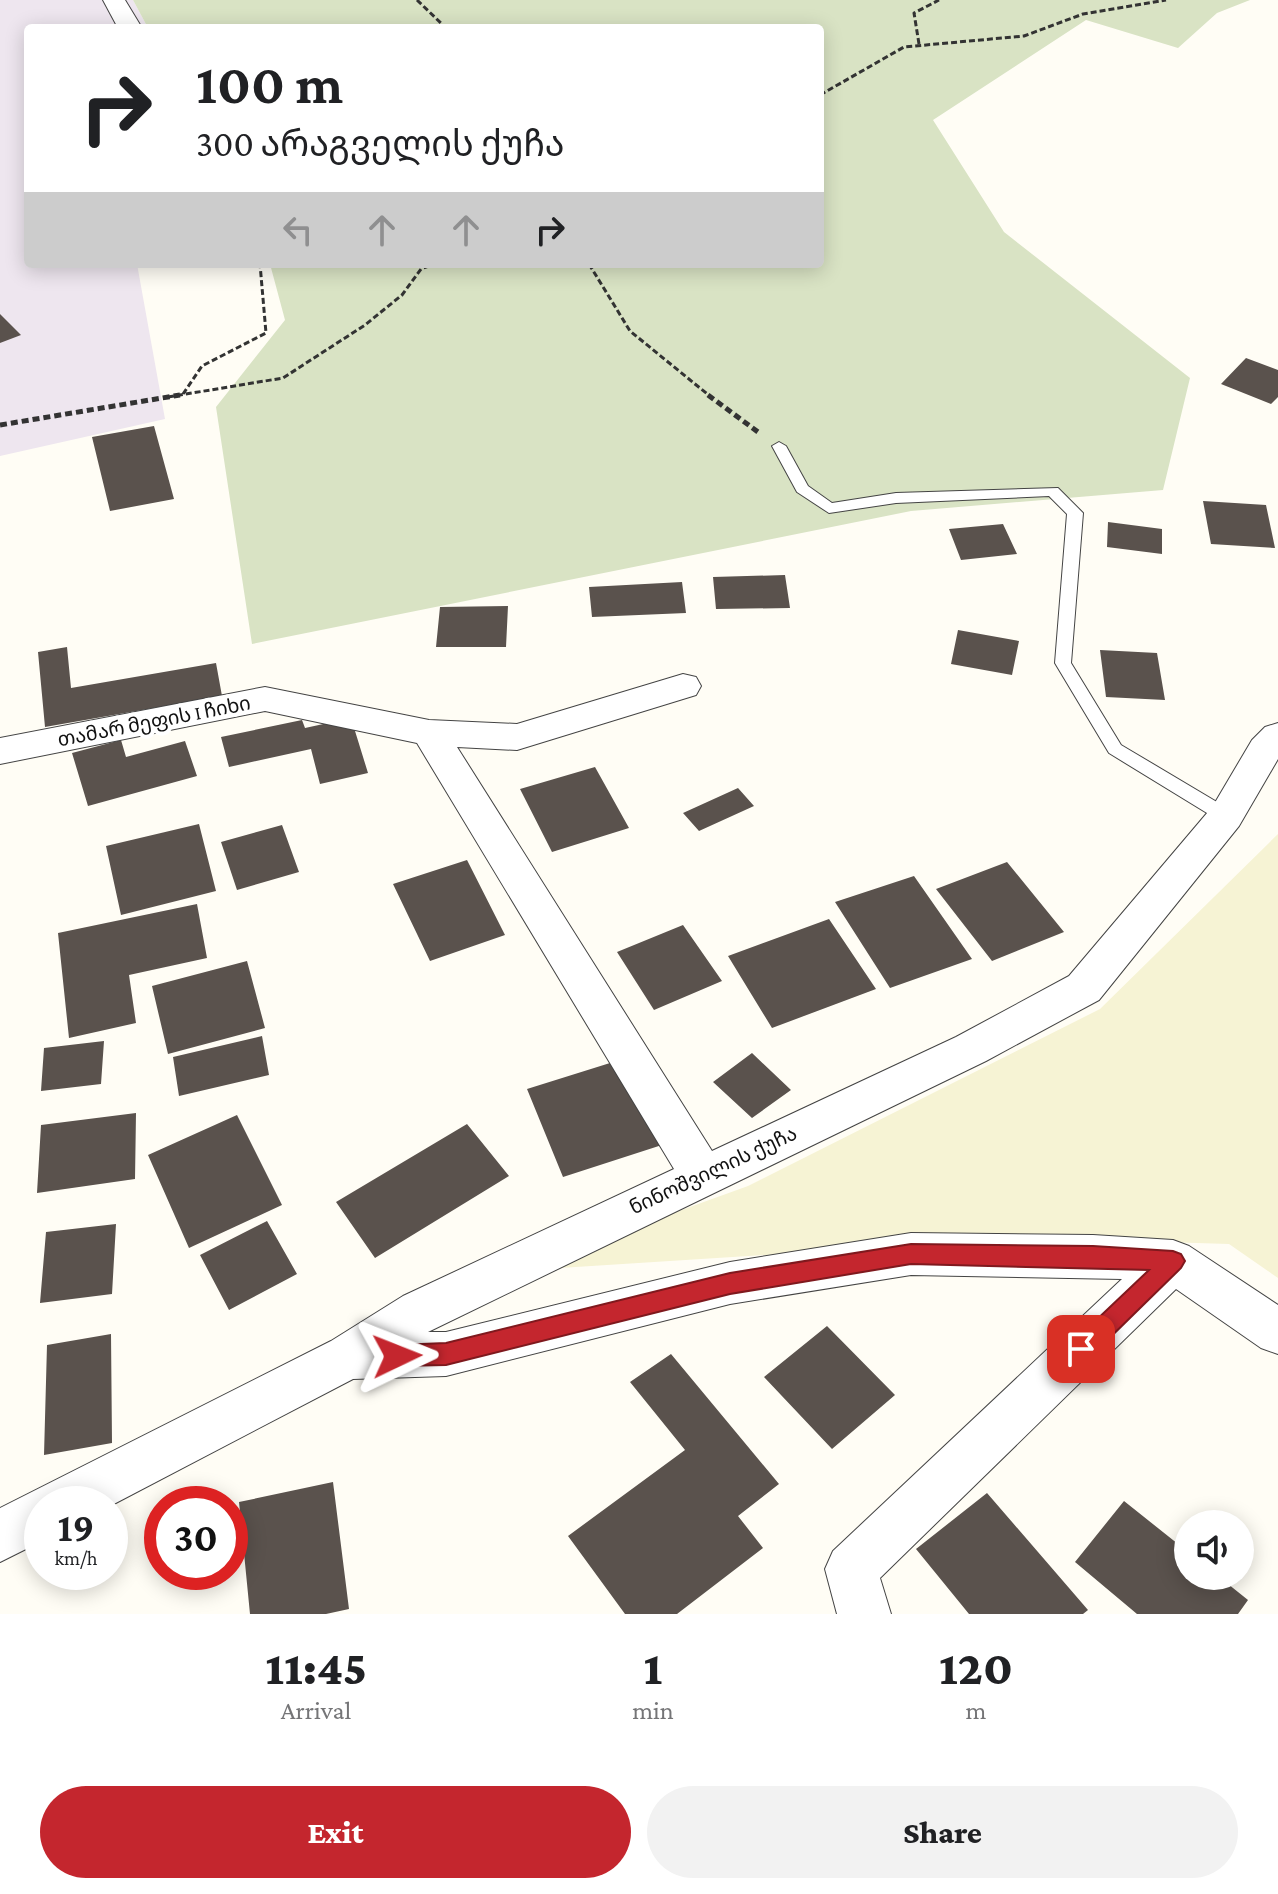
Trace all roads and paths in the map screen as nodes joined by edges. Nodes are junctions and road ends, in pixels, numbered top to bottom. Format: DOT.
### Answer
graph roads {
  1 [pos="114,0"];
  2 [pos="417,0"];
  3 [pos="939,0"];
  4 [pos="1166,0"];
  5 [pos="128,24"];
  6 [pos="442,24"];
  7 [pos="919,44"];
  8 [pos="824,93"];
  9 [pos="260,268"];
  10 [pos="424,268"];
  11 [pos="591,268"];
  12 [pos="182,395"];
  13 [pos="0,425"];
  14 [pos="779,446"];
  15 [pos="683,686"];
  16 [pos="429,733"];
  17 [pos="1278,736"];
  18 [pos="0,751"];
  19 [pos="1226,816"];
  20 [pos="702,1175"];
  21 [pos="1173,1261"];
  22 [pos="1278,1332"];
  23 [pos="348,1357"];
  24 [pos="96,1486"];
  25 [pos="24,1523"];
  26 [pos="0,1536"];
  27 [pos="864,1614"];
  1 -- 5 [label="street"];
  2 -- 6 [label="path"];
  3 -- 7 [label="path"];
  4 -- 7 [label="path"];
  7 -- 8 [label="path"];
  9 -- 12 [label="path"];
  10 -- 12 [label="path"];
  11 -- 14 [label="path"];
  12 -- 13 [label="path"];
  14 -- 19 [label="lane"];
  15 -- 16 [label="street, თამარ მეფის I ჩიხი"];
  16 -- 18 [label="street, თამარ მეფის I ჩიხი"];
  16 -- 20 [label="street"];
  17 -- 19 [label="street, ნინოშვილის ქუჩა"];
  19 -- 20 [label="street, ნინოშვილის ქუჩა"];
  20 -- 23 [label="street, ნინოშვილის ქუჩა"];
  21 -- 22 [label="street"];
  21 -- 23 [label="street"];
  21 -- 27 [label="street"];
  23 -- 24 [label="street, ნინოშვილის ქუჩა"];
  25 -- 26 [label="street"];
}
